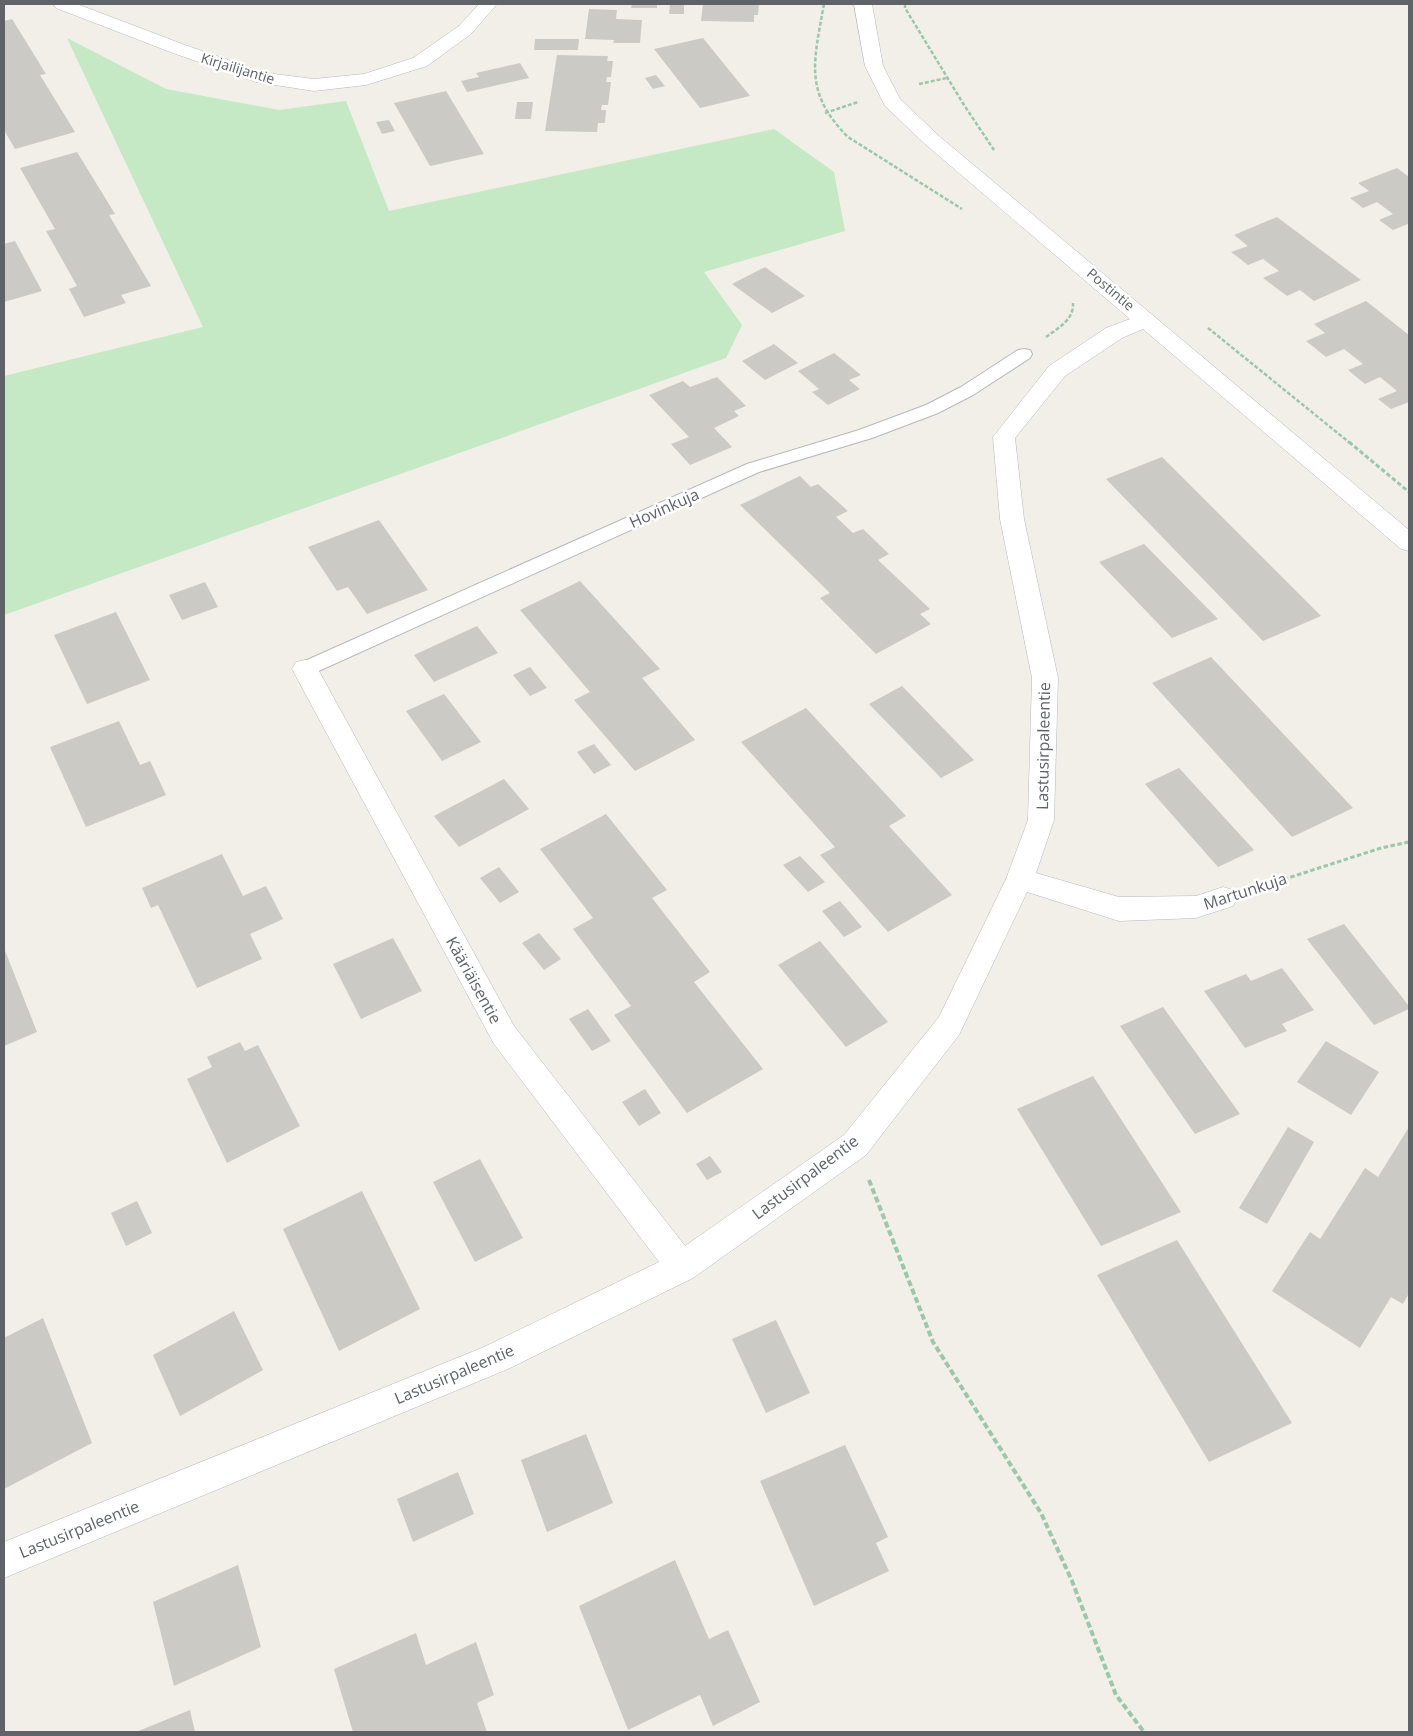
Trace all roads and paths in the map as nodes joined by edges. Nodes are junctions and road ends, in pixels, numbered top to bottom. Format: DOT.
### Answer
graph roads {
  1 [pos="62,4"];
  2 [pos="488,4"];
  3 [pos="824,4"];
  4 [pos="863,4"];
  5 [pos="905,4"];
  6 [pos="947,78"];
  7 [pos="918,84"];
  8 [pos="864,100"];
  9 [pos="825,112"];
  10 [pos="1000,155"];
  11 [pos="962,209"];
  12 [pos="1069,297"];
  13 [pos="1147,320"];
  14 [pos="1202,323"];
  15 [pos="1024,354"];
  16 [pos="1409,492"];
  17 [pos="1409,543"];
  18 [pos="305,669"];
  19 [pos="1409,842"];
  20 [pos="1020,879"];
  21 [pos="1223,898"];
  22 [pos="854,1144"];
  23 [pos="682,1267"];
  24 [pos="4,1560"];
  25 [pos="1144,1732"];
  1 -- 2 [label="street, Kirjailijantie"];
  3 -- 9 [label="path"];
  4 -- 13 [label="street, Postintie"];
  5 -- 6 [label="path"];
  6 -- 7 [label="path"];
  6 -- 10 [label="path"];
  8 -- 9 [label="path"];
  9 -- 11 [label="path"];
  12 -- 15 [label="path"];
  13 -- 17 [label="street, Postintie"];
  13 -- 20 [label="street, Lastusirpaleentie"];
  14 -- 16 [label="path"];
  15 -- 18 [label="lane, Hovinkuja"];
  18 -- 23 [label="street, Kääriäisentie"];
  19 -- 21 [label="path, Martunkuja"];
  20 -- 21 [label="street, Martunkuja"];
  20 -- 22 [label="street, Lastusirpaleentie"];
  22 -- 23 [label="street, Lastusirpaleentie"];
  22 -- 25 [label="path"];
  23 -- 24 [label="street, Lastusirpaleentie"];
}
